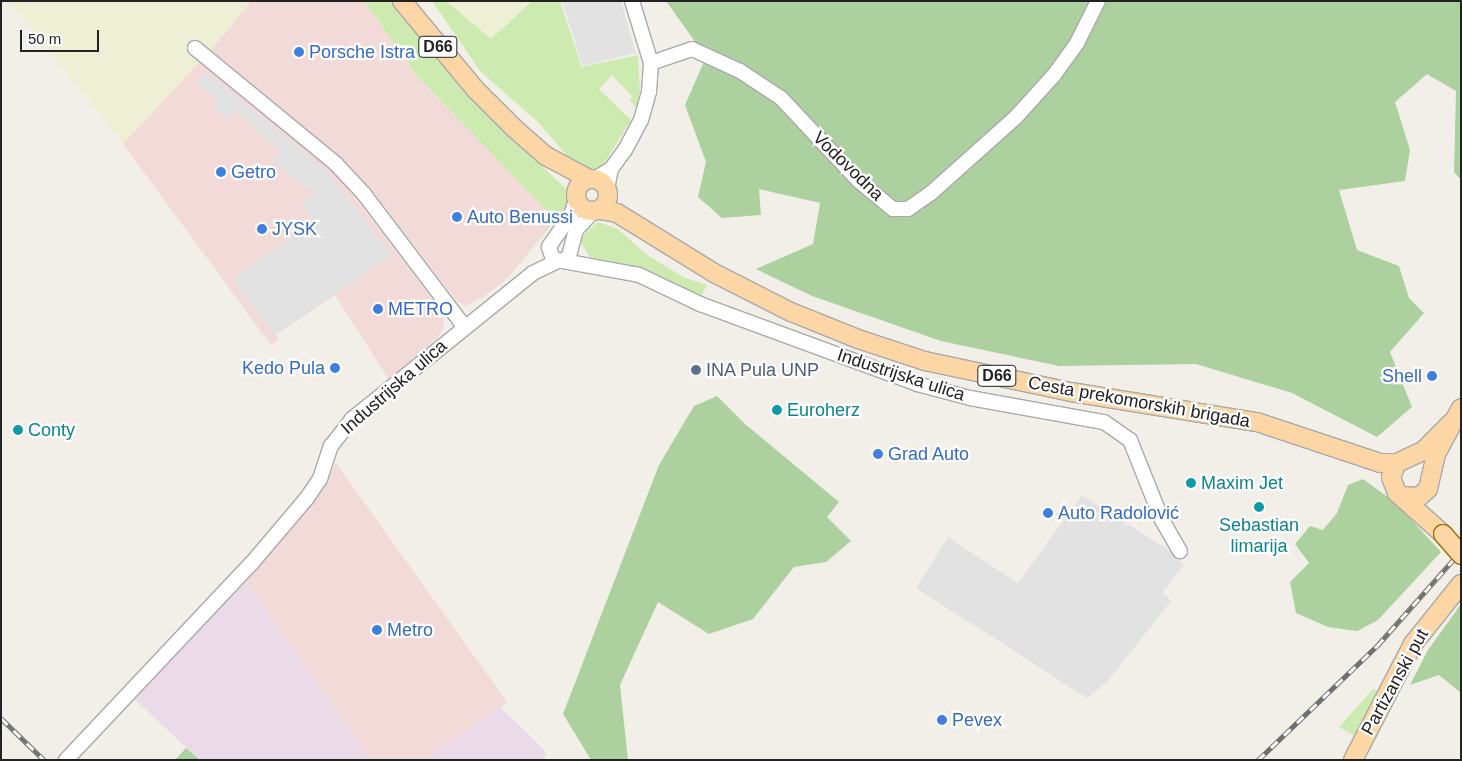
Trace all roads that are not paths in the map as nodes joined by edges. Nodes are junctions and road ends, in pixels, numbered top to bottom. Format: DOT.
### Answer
graph roads {
  1 [pos="402,1"];
  2 [pos="632,1"];
  3 [pos="1098,1"];
  4 [pos="194,48"];
  5 [pos="651,63"];
  6 [pos="546,156"];
  7 [pos="576,197"];
  8 [pos="601,197"];
  9 [pos="550,247"];
  10 [pos="564,257"];
  11 [pos="533,272"];
  12 [pos="464,326"];
  13 [pos="1456,415"];
  14 [pos="1334,448"];
  15 [pos="1404,460"];
  16 [pos="1430,481"];
  17 [pos="1397,492"];
  18 [pos="1441,532"];
  19 [pos="1180,551"];
  20 [pos="1461,555"];
  21 [pos="1460,584"];
  22 [pos="66,760"];
  23 [pos="1353,760"];
  1 -- 6 [label="main road, Cesta prekomorskih brigada / D66"];
  2 -- 5 [label="street"];
  3 -- 5 [label="street, Vodovodna"];
  4 -- 12 [label="street"];
  5 -- 8 [label="street"];
  6 -- 7 [label="main road, Cesta prekomorskih brigada / D66"];
  6 -- 8 [label="main road, Cesta prekomorskih brigada / D66"];
  7 -- 8 [label="main road, D66"];
  7 -- 8 [label="main road"];
  7 -- 9 [label="street, Industrijska ulica"];
  8 -- 10 [label="street"];
  8 -- 14 [label="main road, Cesta prekomorskih brigada / D66"];
  9 -- 10 [label="street"];
  9 -- 11 [label="street, Industrijska ulica"];
  10 -- 11 [label="street, Industrijska ulica"];
  10 -- 19 [label="street, Industrijska ulica"];
  11 -- 12 [label="street, Industrijska ulica"];
  12 -- 22 [label="street, Industrijska ulica"];
  13 -- 15 [label="main road"];
  13 -- 16 [label="main road"];
  14 -- 15 [label="main road, Cesta prekomorskih brigada / D66"];
  14 -- 17 [label="main road, Cesta prekomorskih brigada / D66"];
  15 -- 16 [label="main road"];
  15 -- 17 [label="main road"];
  16 -- 17 [label="main road"];
  16 -- 18 [label="main road"];
  17 -- 18 [label="main road, Cesta prekomorskih brigada"];
  18 -- 20 [label="main road, Cesta prekomorskih brigada, bridge"];
  21 -- 23 [label="main road, Partizanski put"];
}
